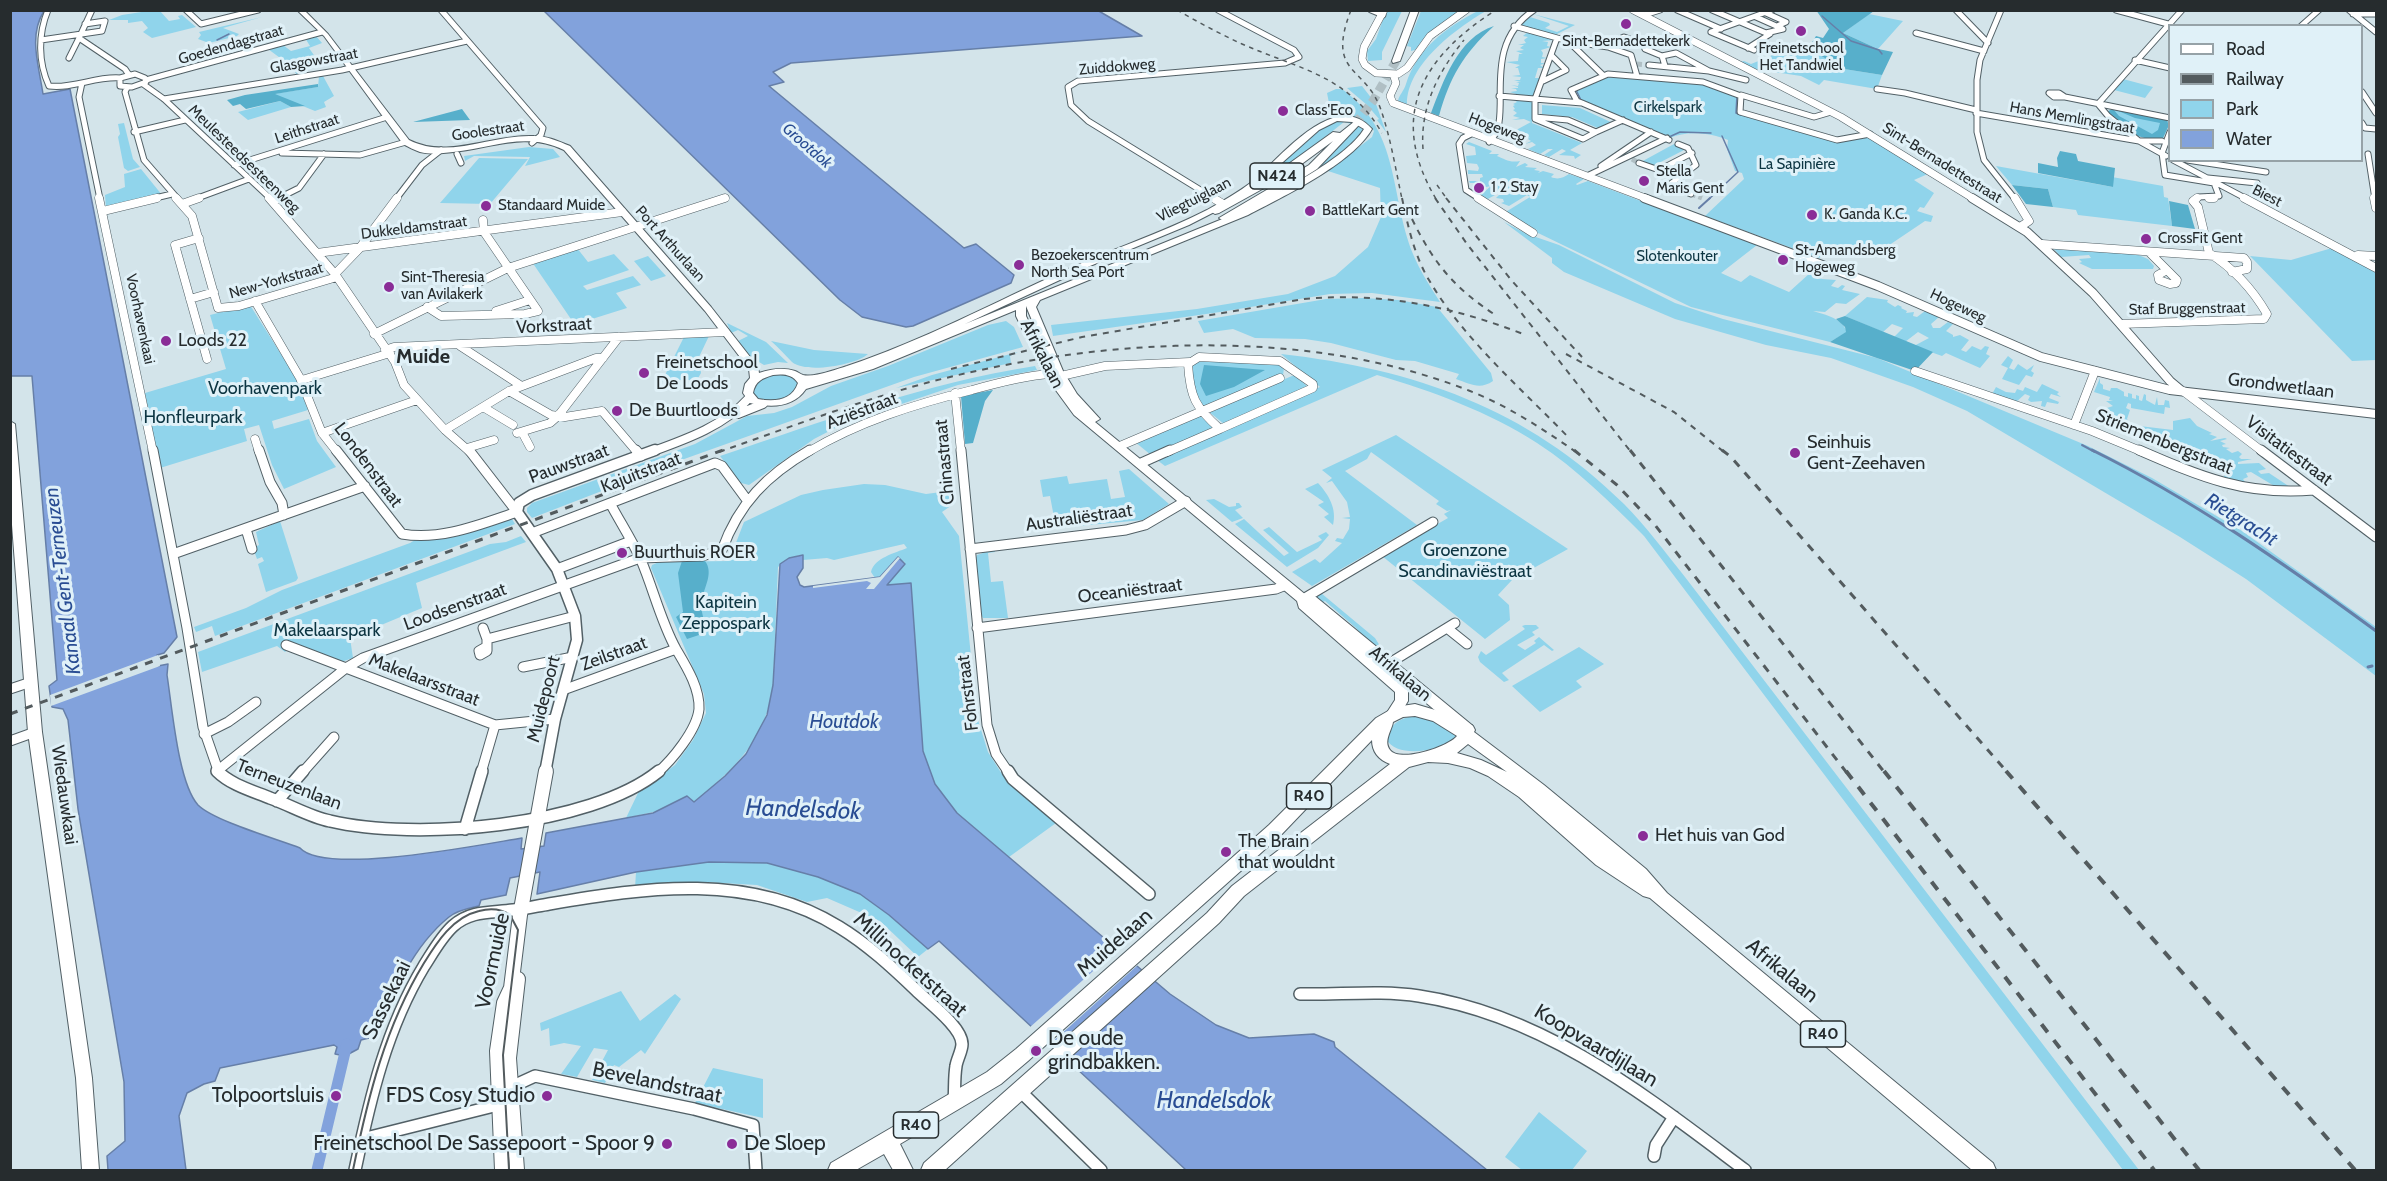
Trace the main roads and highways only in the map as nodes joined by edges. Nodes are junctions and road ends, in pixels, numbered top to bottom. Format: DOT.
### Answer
graph roads {
  1 [pos="300,10"];
  2 [pos="1414,11"];
  3 [pos="1391,60"];
  4 [pos="535,141"];
  5 [pos="438,153"];
  6 [pos="1215,209"];
  7 [pos="1225,220"];
  8 [pos="1101,258"];
  9 [pos="1038,297"];
  10 [pos="1005,303"];
  11 [pos="1021,309"];
  12 [pos="1034,311"];
  13 [pos="746,358"];
  14 [pos="772,372"];
  15 [pos="1055,375"];
  16 [pos="755,378"];
  17 [pos="802,383"];
  18 [pos="10,424"];
  19 [pos="1303,599"];
  20 [pos="1393,714"];
  21 [pos="1466,732"];
  22 [pos="1430,756"];
  23 [pos="1405,761"];
  24 [pos="1661,898"];
  25 [pos="888,1141"];
  26 [pos="91,1170"];
  27 [pos="838,1170"];
  28 [pos="903,1170"];
  29 [pos="931,1170"];
  30 [pos="1986,1170"];
  1 -- 5 [label="main road"];
  2 -- 3 [label="highway"];
  4 -- 5 [label="main road, Goolestraat"];
  4 -- 5 [label="main road, Goolestraat"];
  4 -- 13 [label="main road, Port Arthurlaan"];
  6 -- 7 [label="highway, N424"];
  6 -- 7 [label="main road, Vliegtuiglaan / N424"];
  6 -- 8 [label="main road, Vliegtuiglaan / N424"];
  7 -- 9 [label="main road, Vliegtuiglaan"];
  8 -- 10 [label="main road, Vliegtuiglaan"];
  8 -- 11 [label="main road, N424"];
  9 -- 11 [label="main road, Vliegtuiglaan"];
  9 -- 12 [label="main road"];
  10 -- 11 [label="main road"];
  10 -- 17 [label="main road, Vliegtuiglaan"];
  11 -- 12 [label="main road, Afrikalaan"];
  11 -- 15 [label="main road, Afrikalaan"];
  11 -- 17 [label="main road"];
  12 -- 15 [label="main road, Afrikalaan"];
  13 -- 14 [label="main road, Port Arthurlaan"];
  13 -- 16 [label="main road, Port Arthurlaan"];
  14 -- 16 [label="main road"];
  14 -- 17 [label="main road, Port Arthurlaan"];
  15 -- 19 [label="main road, Afrikalaan"];
  16 -- 17 [label="main road"];
  18 -- 26 [label="main road, Wiedauwkaai"];
  19 -- 20 [label="main road, Afrikalaan"];
  19 -- 21 [label="main road, Afrikalaan"];
  20 -- 21 [label="main road, Afrikalaan / R40"];
  20 -- 23 [label="main road, Afrikalaan"];
  20 -- 25 [label="main road, Muidelaan / R40"];
  21 -- 22 [label="main road"];
  21 -- 24 [label="main road, Afrikalaan / R40"];
  22 -- 23 [label="main road, Afrikalaan / R40"];
  22 -- 24 [label="main road, Afrikalaan / R40"];
  23 -- 29 [label="main road, R40"];
  24 -- 30 [label="main road, Afrikalaan / R40"];
  25 -- 27 [label="main road, Muidelaan / R40"];
  25 -- 28 [label="main road"];
}
